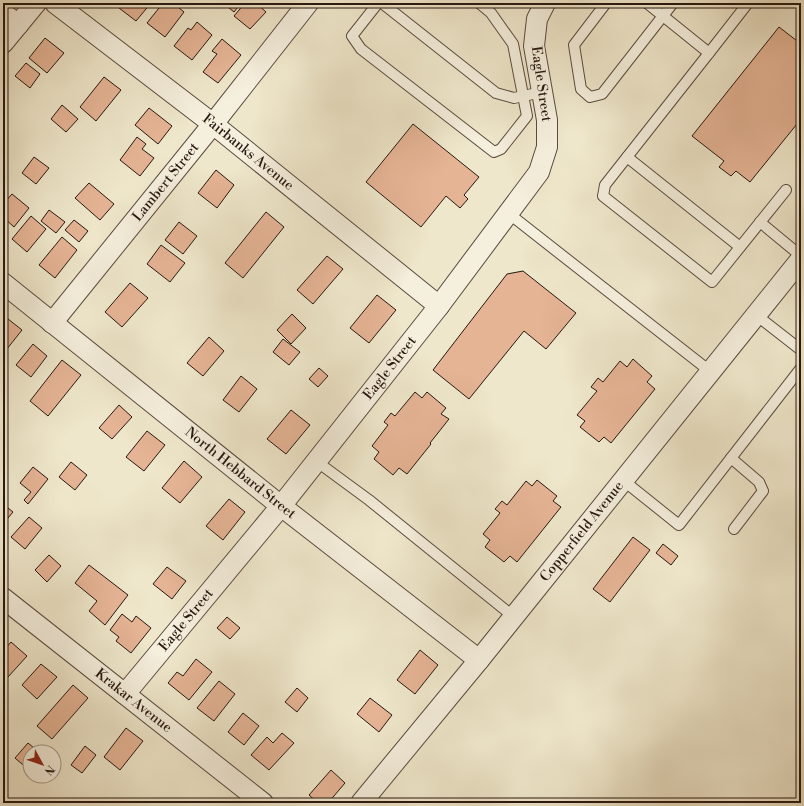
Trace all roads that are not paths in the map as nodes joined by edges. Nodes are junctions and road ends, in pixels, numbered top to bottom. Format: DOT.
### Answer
graph roads {
  1 [pos="36,3"];
  2 [pos="55,3"];
  3 [pos="308,3"];
  4 [pos="378,3"];
  5 [pos="382,3"];
  6 [pos="479,3"];
  7 [pos="545,3"];
  8 [pos="606,3"];
  9 [pos="647,3"];
  10 [pos="674,3"];
  11 [pos="748,3"];
  12 [pos="663,16"];
  13 [pos="10,19"];
  14 [pos="3,43"];
  15 [pos="709,52"];
  16 [pos="533,94"];
  17 [pos="213,124"];
  18 [pos="627,157"];
  19 [pos="786,190"];
  20 [pos="508,213"];
  21 [pos="760,222"];
  22 [pos="740,248"];
  23 [pos="801,258"];
  24 [pos="3,284"];
  25 [pos="439,306"];
  26 [pos="756,315"];
  27 [pos="52,323"];
  28 [pos="801,350"];
  29 [pos="801,368"];
  30 [pos="711,372"];
  31 [pos="731,458"];
  32 [pos="316,461"];
  33 [pos="624,481"];
  34 [pos="281,506"];
  35 [pos="734,529"];
  36 [pos="3,598"];
  37 [pos="514,617"];
  38 [pos="480,660"];
  39 [pos="125,694"];
  40 [pos="263,803"];
  41 [pos="361,803"];
  1 -- 13 [label="street"];
  2 -- 17 [label="street, Fairbanks Avenue"];
  3 -- 17 [label="street, Lambert Street"];
  4 -- 16 [label="lane"];
  5 -- 16 [label="lane"];
  6 -- 16 [label="lane"];
  7 -- 16 [label="street, Eagle Street"];
  8 -- 12 [label="lane"];
  9 -- 12 [label="lane"];
  10 -- 12 [label="lane"];
  11 -- 15 [label="lane"];
  12 -- 15 [label="lane"];
  13 -- 14 [label="street"];
  15 -- 18 [label="lane"];
  16 -- 20 [label="street, Eagle Street"];
  17 -- 25 [label="street, Fairbanks Avenue"];
  17 -- 27 [label="street, Lambert Street"];
  18 -- 22 [label="lane"];
  18 -- 22 [label="lane"];
  19 -- 21 [label="lane"];
  20 -- 25 [label="street, Eagle Street"];
  20 -- 30 [label="lane"];
  21 -- 22 [label="lane"];
  21 -- 23 [label="lane"];
  23 -- 26 [label="street, Copperfield Avenue"];
  24 -- 27 [label="street, North Hebbard Street"];
  25 -- 32 [label="street, Eagle Street"];
  26 -- 28 [label="lane"];
  26 -- 30 [label="street, Copperfield Avenue"];
  27 -- 34 [label="street, North Hebbard Street"];
  29 -- 31 [label="lane"];
  30 -- 33 [label="street, Copperfield Avenue"];
  31 -- 33 [label="lane"];
  31 -- 35 [label="lane"];
  32 -- 34 [label="street, Eagle Street"];
  32 -- 37 [label="lane"];
  33 -- 37 [label="street, Copperfield Avenue"];
  34 -- 38 [label="street, North Hebbard Street"];
  34 -- 39 [label="street, Eagle Street"];
  36 -- 39 [label="street, Krakar Avenue"];
  37 -- 38 [label="street, Copperfield Avenue"];
  38 -- 41 [label="street, Copperfield Avenue"];
  39 -- 40 [label="street, Krakar Avenue"];
}
